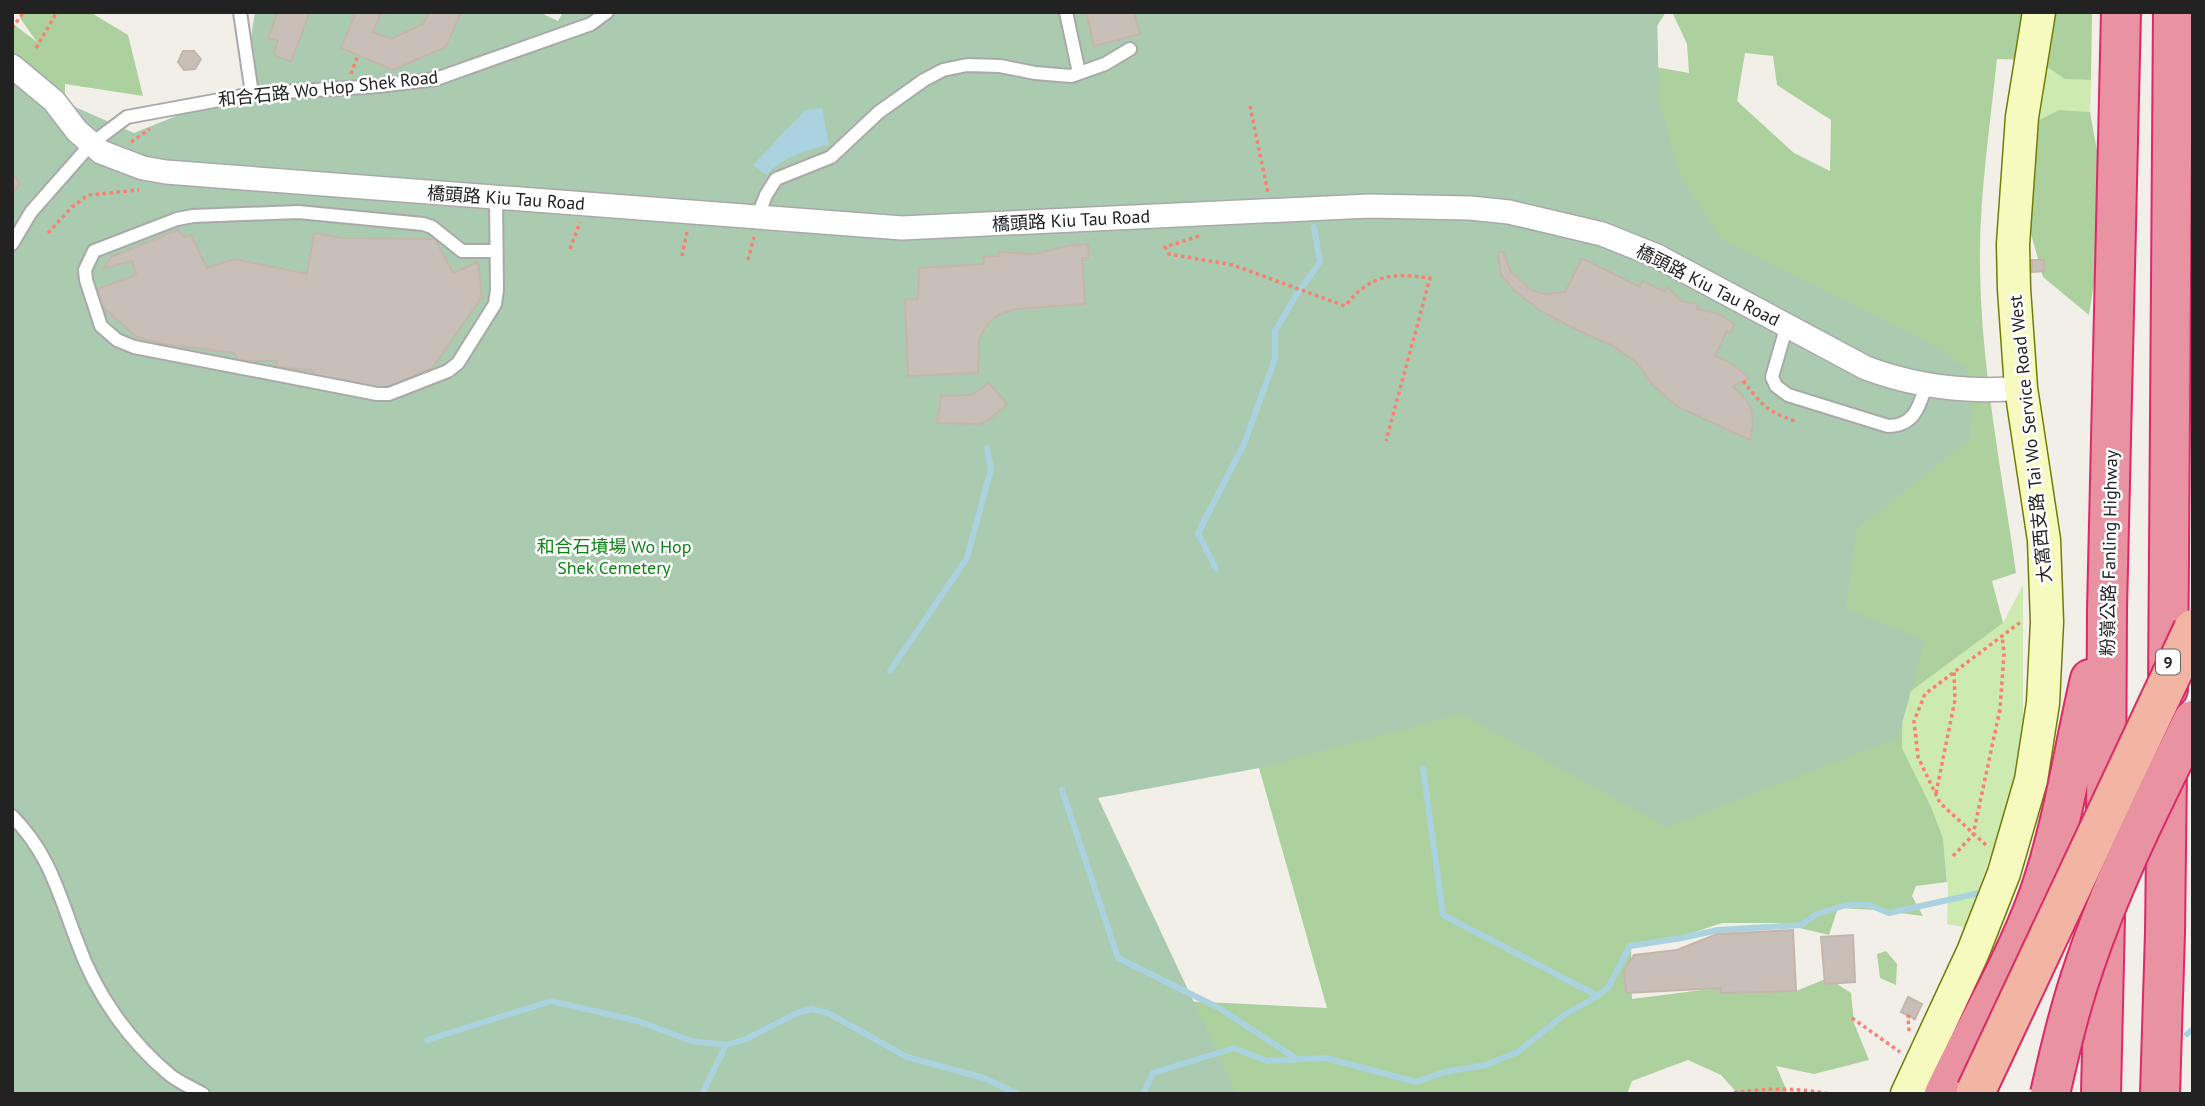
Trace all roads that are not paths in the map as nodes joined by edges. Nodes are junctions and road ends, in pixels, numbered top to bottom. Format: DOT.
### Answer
graph roads {
  1 [pos="240,12"];
  2 [pos="607,12"];
  3 [pos="1066,12"];
  4 [pos="2039,12"];
  5 [pos="2121,12"];
  6 [pos="2173,12"];
  7 [pos="1130,49"];
  8 [pos="12,66"];
  9 [pos="2193,70"];
  10 [pos="1079,73"];
  11 [pos="252,94"];
  12 [pos="91,145"];
  13 [pos="496,197"];
  14 [pos="756,224"];
  15 [pos="12,244"];
  16 [pos="496,251"];
  17 [pos="1787,325"];
  18 [pos="1926,386"];
  19 [pos="2021,388"];
  20 [pos="2170,391"];
  21 [pos="2193,485"];
  22 [pos="2107,610"];
  23 [pos="2193,629"];
  24 [pos="2193,720"];
  25 [pos="12,816"];
  26 [pos="2165,933"];
  27 [pos="1960,1092"];
  28 [pos="203,1094"];
  29 [pos="1908,1094"];
  30 [pos="2050,1094"];
  31 [pos="2101,1094"];
  32 [pos="2160,1094"];
  1 -- 11 [label="lane"];
  2 -- 11 [label="lane, 和合石路 Wo Hop Shek Road"];
  3 -- 10 [label="lane"];
  4 -- 19 [label="main road, 大窩西支路 Tai Wo Service Road West"];
  5 -- 22 [label="highway, 粉嶺公路 Fanling Highway"];
  6 -- 20 [label="highway, 9"];
  7 -- 10 [label="lane"];
  8 -- 12 [label="street"];
  9 -- 20 [label="highway"];
  10 -- 14 [label="lane"];
  11 -- 12 [label="lane, 和合石路 Wo Hop Shek Road"];
  12 -- 13 [label="street, 橋頭路 Kiu Tau Road"];
  12 -- 15 [label="lane, 和合石路 Wo Hop Shek Road"];
  13 -- 14 [label="street, 橋頭路 Kiu Tau Road"];
  13 -- 16 [label="lane"];
  14 -- 17 [label="street, 橋頭路 Kiu Tau Road"];
  16 -- 16 [label="lane"];
  17 -- 18 [label="street, 橋頭路 Kiu Tau Road"];
  17 -- 18 [label="lane"];
  18 -- 19 [label="street, 橋頭路 Kiu Tau Road"];
  19 -- 29 [label="main road, 大窩西支路 Tai Wo Service Road West"];
  20 -- 26 [label="highway, 9"];
  21 -- 26 [label="highway"];
  22 -- 27 [label="highway"];
  22 -- 31 [label="highway, 粉嶺公路 Fanling Highway"];
  23 -- 27 [label="highway, bridge"];
  24 -- 30 [label="highway, bridge"];
  25 -- 28 [label="lane"];
  26 -- 32 [label="highway, 9"];
}
